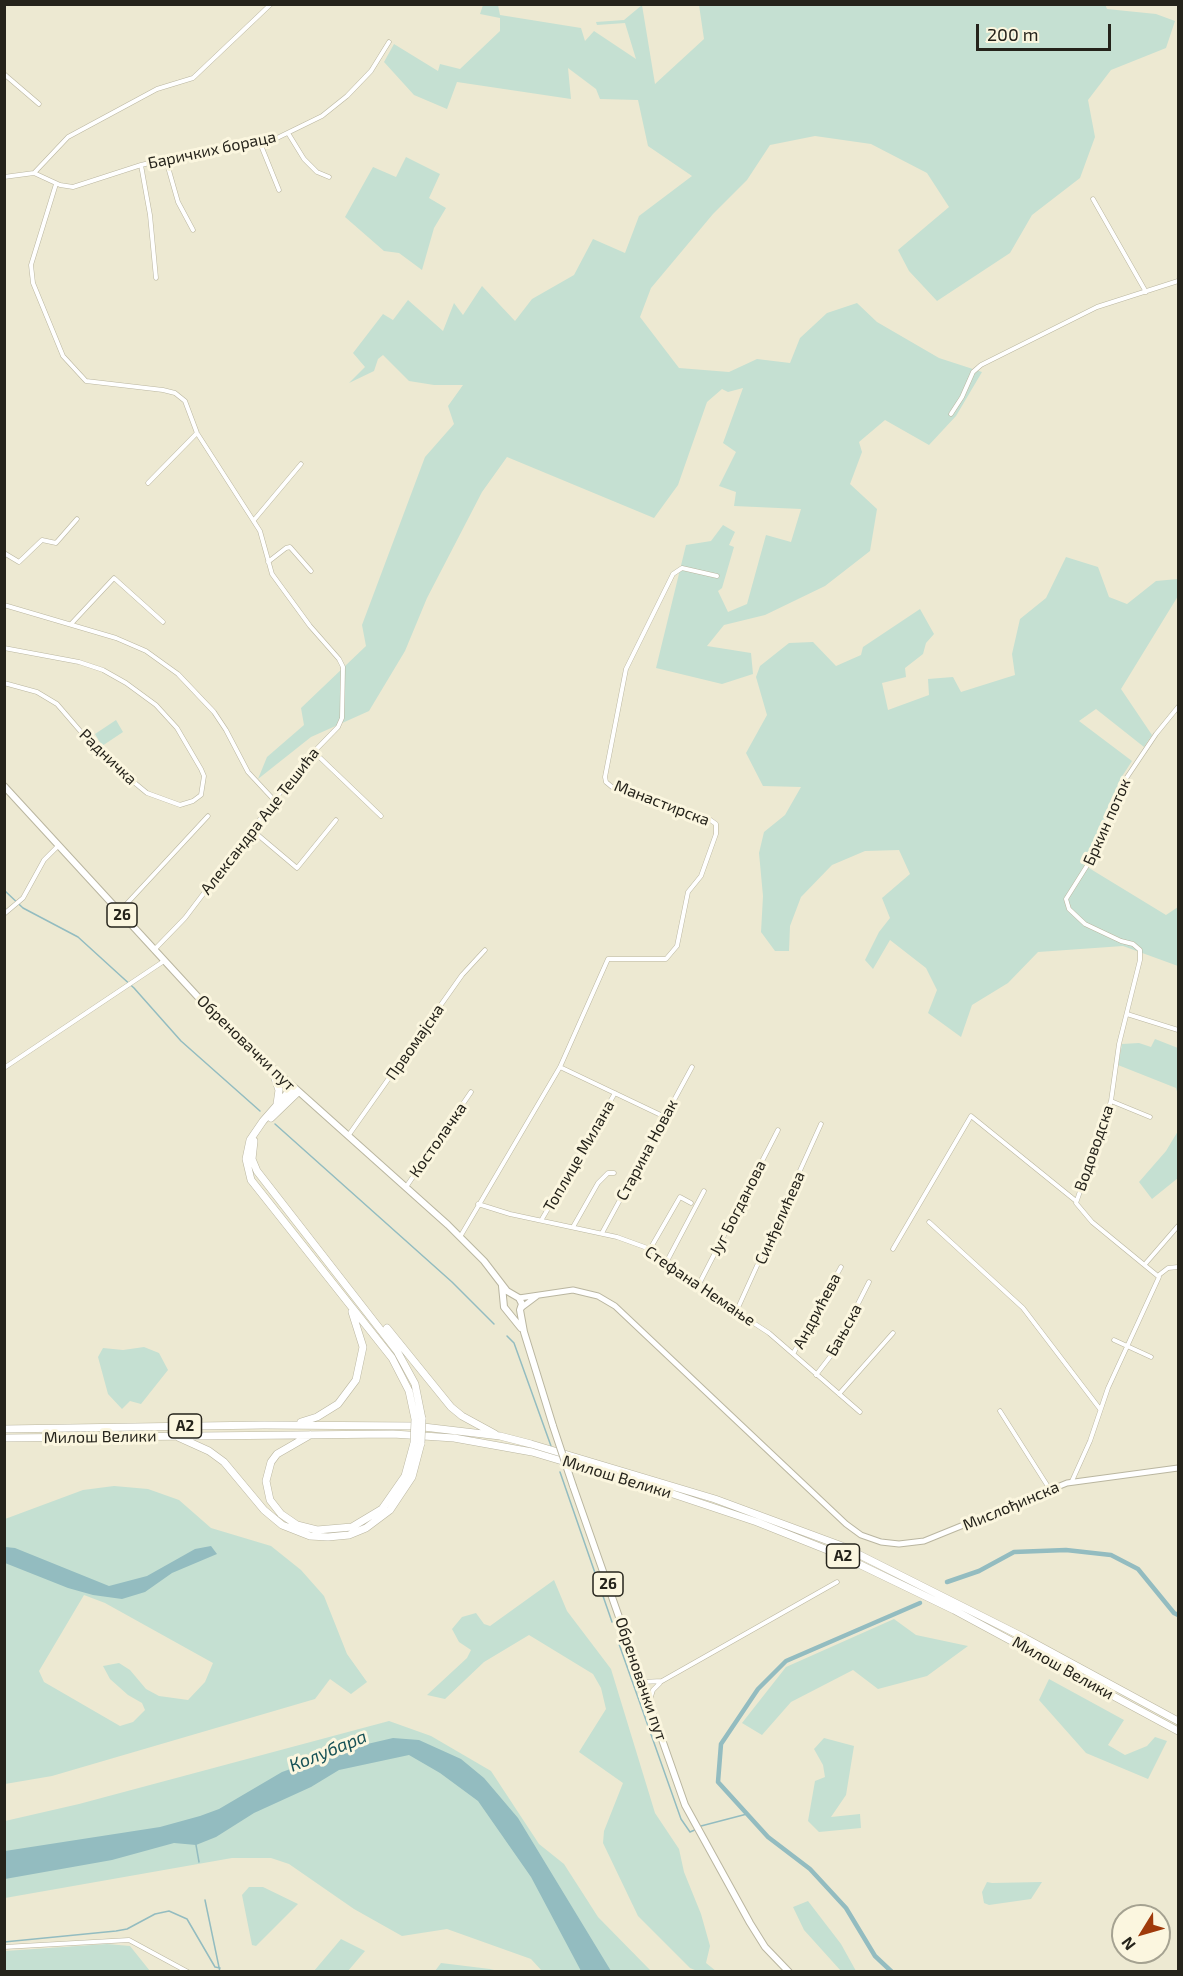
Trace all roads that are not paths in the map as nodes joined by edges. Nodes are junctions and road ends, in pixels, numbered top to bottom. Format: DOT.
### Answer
graph roads {
  1 [pos="271,4"];
  2 [pos="389,42"];
  3 [pos="4,74"];
  4 [pos="39,104"];
  5 [pos="288,133"];
  6 [pos="260,143"];
  7 [pos="165,160"];
  8 [pos="141,165"];
  9 [pos="34,173"];
  10 [pos="4,177"];
  11 [pos="329,177"];
  12 [pos="56,184"];
  13 [pos="279,190"];
  14 [pos="1093,199"];
  15 [pos="193,230"];
  16 [pos="156,278"];
  17 [pos="1179,281"];
  18 [pos="1146,292"];
  19 [pos="951,414"];
  20 [pos="197,434"];
  21 [pos="301,464"];
  22 [pos="148,483"];
  23 [pos="77,519"];
  24 [pos="254,520"];
  25 [pos="4,553"];
  26 [pos="268,562"];
  27 [pos="311,571"];
  28 [pos="717,576"];
  29 [pos="4,605"];
  30 [pos="163,621"];
  31 [pos="71,624"];
  32 [pos="4,648"];
  33 [pos="4,683"];
  34 [pos="1179,707"];
  35 [pos="313,751"];
  36 [pos="6,790"];
  37 [pos="274,801"];
  38 [pos="208,816"];
  39 [pos="381,816"];
  40 [pos="336,820"];
  41 [pos="252,830"];
  42 [pos="58,845"];
  43 [pos="1079,879"];
  44 [pos="119,911"];
  45 [pos="4,914"];
  46 [pos="154,950"];
  47 [pos="485,950"];
  48 [pos="164,961"];
  49 [pos="1128,1014"];
  50 [pos="1179,1030"];
  51 [pos="560,1067"];
  52 [pos="692,1067"];
  53 [pos="4,1068"];
  54 [pos="272,1070"];
  55 [pos="295,1091"];
  56 [pos="471,1092"];
  57 [pos="615,1093"];
  58 [pos="1111,1101"];
  59 [pos="277,1104"];
  60 [pos="665,1117"];
  61 [pos="1150,1118"];
  62 [pos="821,1124"];
  63 [pos="778,1130"];
  64 [pos="348,1136"];
  65 [pos="614,1173"];
  66 [pos="405,1187"];
  67 [pos="704,1191"];
  68 [pos="1076,1201"];
  69 [pos="691,1203"];
  70 [pos="478,1204"];
  71 [pos="542,1219"];
  72 [pos="929,1222"];
  73 [pos="1179,1226"];
  74 [pos="573,1227"];
  75 [pos="602,1233"];
  76 [pos="460,1237"];
  77 [pos="650,1249"];
  78 [pos="893,1249"];
  79 [pos="667,1261"];
  80 [pos="1146,1263"];
  81 [pos="841,1267"];
  82 [pos="1179,1267"];
  83 [pos="1159,1275"];
  84 [pos="869,1282"];
  85 [pos="501,1285"];
  86 [pos="698,1286"];
  87 [pos="542,1293"];
  88 [pos="516,1297"];
  89 [pos="345,1300"];
  90 [pos="504,1302"];
  91 [pos="521,1309"];
  92 [pos="368,1310"];
  93 [pos="737,1310"];
  94 [pos="512,1314"];
  95 [pos="524,1332"];
  96 [pos="893,1333"];
  97 [pos="1114,1340"];
  98 [pos="1128,1347"];
  99 [pos="793,1354"];
  100 [pos="1151,1358"];
  101 [pos="816,1375"];
  102 [pos="839,1394"];
  103 [pos="1100,1409"];
  104 [pos="860,1412"];
  105 [pos="1000,1412"];
  106 [pos="419,1419"];
  107 [pos="293,1425"];
  108 [pos="4,1429"];
  109 [pos="315,1433"];
  110 [pos="172,1436"];
  111 [pos="500,1436"];
  112 [pos="4,1438"];
  113 [pos="418,1443"];
  114 [pos="1179,1468"];
  115 [pos="1072,1482"];
  116 [pos="1049,1488"];
  117 [pos="837,1582"];
  118 [pos="662,1681"];
  119 [pos="642,1682"];
  120 [pos="649,1703"];
  121 [pos="1179,1721"];
  122 [pos="1179,1731"];
  123 [pos="4,1947"];
  124 [pos="188,1971"];
  125 [pos="789,1971"];
  1 -- 9 [label="street"];
  2 -- 5 [label="street, Баричких бораца"];
  3 -- 4 [label="street"];
  5 -- 6 [label="street, Баричких бораца"];
  5 -- 11 [label="street"];
  6 -- 7 [label="street, Баричких бораца"];
  6 -- 13 [label="street"];
  7 -- 8 [label="street, Баричких бораца"];
  7 -- 15 [label="street"];
  8 -- 12 [label="street, Баричких бораца"];
  8 -- 16 [label="street"];
  9 -- 10 [label="street"];
  9 -- 12 [label="street, Баричких бораца"];
  12 -- 20 [label="street, Александра Аце Тешића"];
  14 -- 18 [label="street"];
  17 -- 18 [label="street"];
  18 -- 19 [label="street"];
  20 -- 22 [label="street"];
  20 -- 24 [label="street, Александра Аце Тешића"];
  21 -- 24 [label="street"];
  23 -- 25 [label="street"];
  24 -- 26 [label="street, Александра Аце Тешића"];
  26 -- 27 [label="street"];
  26 -- 35 [label="street, Александра Аце Тешића"];
  28 -- 51 [label="street, Манастирска"];
  29 -- 31 [label="street"];
  30 -- 31 [label="street"];
  31 -- 37 [label="street"];
  32 -- 33 [label="street, Радничка"];
  34 -- 43 [label="street, Бркин поток"];
  35 -- 37 [label="street, Александра Аце Тешића"];
  35 -- 39 [label="street"];
  36 -- 42 [label="main road, Обреновачки пут / 26"];
  37 -- 41 [label="street, Александра Аце Тешића"];
  38 -- 44 [label="street"];
  40 -- 41 [label="street"];
  41 -- 46 [label="street, Александра Аце Тешића"];
  42 -- 44 [label="main road, Обреновачки пут / 26"];
  42 -- 45 [label="street"];
  43 -- 49 [label="street, Водоводска"];
  44 -- 46 [label="main road, Обреновачки пут / 26"];
  46 -- 48 [label="main road, Обреновачки пут / 26"];
  47 -- 64 [label="street, Првомајска"];
  48 -- 53 [label="street"];
  48 -- 54 [label="main road, Обреновачки пут / 26"];
  49 -- 50 [label="street"];
  49 -- 58 [label="street, Водоводска"];
  51 -- 57 [label="street"];
  51 -- 70 [label="street, Манастирска"];
  52 -- 60 [label="street, Старина Новак"];
  54 -- 55 [label="main road, Обреновачки пут / 26"];
  54 -- 59 [label="highway"];
  55 -- 59 [label="highway"];
  55 -- 64 [label="main road, Обреновачки пут / 26"];
  55 -- 92 [label="highway"];
  56 -- 66 [label="street, Костолачка"];
  57 -- 60 [label="street"];
  57 -- 71 [label="street, Топлице Милана"];
  58 -- 61 [label="street"];
  58 -- 68 [label="street, Водоводска"];
  59 -- 89 [label="highway"];
  60 -- 75 [label="street, Старина Новак"];
  62 -- 93 [label="street, Синђелићева"];
  63 -- 86 [label="street, Југ Богданова"];
  64 -- 66 [label="main road, Обреновачки пут / 26"];
  65 -- 74 [label="street"];
  66 -- 76 [label="main road, Обреновачки пут / 26"];
  67 -- 79 [label="street"];
  68 -- 78 [label="street"];
  68 -- 80 [label="street, Водоводска"];
  69 -- 77 [label="street"];
  70 -- 71 [label="street, Стефана Немање"];
  70 -- 76 [label="street, Манастирска"];
  71 -- 74 [label="street, Стефана Немање"];
  72 -- 103 [label="street"];
  73 -- 80 [label="street"];
  74 -- 75 [label="street, Стефана Немање"];
  75 -- 77 [label="street, Стефана Немање"];
  76 -- 85 [label="main road, Обреновачки пут / 26"];
  77 -- 79 [label="street, Стефана Немање"];
  79 -- 86 [label="street, Стефана Немање"];
  80 -- 83 [label="street, Водоводска"];
  81 -- 99 [label="street, Андрићева"];
  82 -- 83 [label="street"];
  83 -- 98 [label="street"];
  84 -- 101 [label="street, Бањска"];
  85 -- 88 [label="main road, Обреновачки пут / 26"];
  85 -- 90 [label="main road, 26"];
  86 -- 93 [label="street, Стефана Немање"];
  87 -- 88 [label="main road, Мислођинска"];
  87 -- 91 [label="main road"];
  87 -- 116 [label="main road, Мислођинска"];
  88 -- 90 [label="main road"];
  88 -- 91 [label="main road, 26"];
  89 -- 106 [label="highway"];
  89 -- 107 [label="highway"];
  90 -- 94 [label="main road, 26"];
  91 -- 94 [label="main road"];
  91 -- 95 [label="main road, Обреновачки пут / 26"];
  92 -- 106 [label="highway"];
  92 -- 111 [label="highway"];
  93 -- 99 [label="street, Стефана Немање"];
  94 -- 95 [label="main road, Обреновачки пут / 26"];
  95 -- 119 [label="main road, Обреновачки пут / 26, bridge"];
  96 -- 102 [label="street"];
  97 -- 98 [label="street"];
  98 -- 100 [label="street"];
  98 -- 103 [label="street"];
  99 -- 101 [label="street, Стефана Немање"];
  101 -- 102 [label="street, Стефана Немање"];
  102 -- 104 [label="street, Стефана Немање"];
  103 -- 115 [label="street"];
  105 -- 116 [label="street"];
  106 -- 113 [label="highway, bridge"];
  107 -- 108 [label="highway, Милош Велики / A2"];
  107 -- 111 [label="highway, Милош Велики / A2"];
  109 -- 110 [label="highway, Милош Велики / A2"];
  109 -- 113 [label="highway"];
  109 -- 122 [label="highway, Милош Велики / A2"];
  110 -- 112 [label="highway, Милош Велики / A2"];
  110 -- 113 [label="highway"];
  111 -- 121 [label="highway, Милош Велики / A2"];
  114 -- 115 [label="main road, Мислођинска"];
  115 -- 116 [label="main road, Мислођинска"];
  117 -- 118 [label="street"];
  118 -- 119 [label="street"];
  118 -- 120 [label="street"];
  119 -- 120 [label="main road, Обреновачки пут / 26"];
  120 -- 125 [label="main road, Обреновачки пут / 26"];
  123 -- 124 [label="street"];
}
